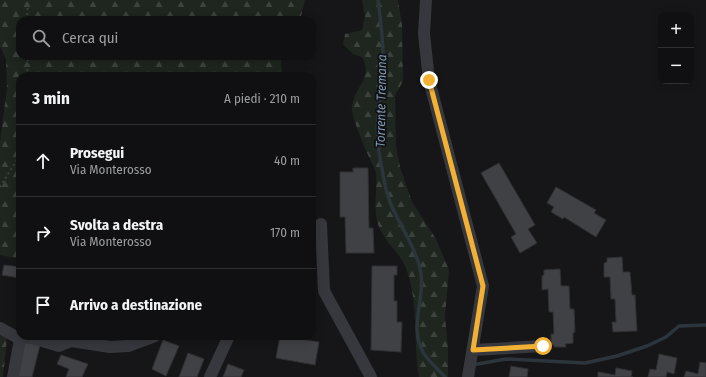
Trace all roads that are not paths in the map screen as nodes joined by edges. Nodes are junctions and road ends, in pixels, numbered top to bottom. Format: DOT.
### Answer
graph roads {
  1 [pos="426,0"];
  2 [pos="321,224"];
  3 [pos="0,328"];
  4 [pos="16,337"];
  5 [pos="20,340"];
  6 [pos="40,340"];
  7 [pos="144,340"];
  8 [pos="227,340"];
  9 [pos="543,346"];
  10 [pos="473,350"];
  11 [pos="13,377"];
  12 [pos="210,377"];
  13 [pos="372,377"];
  14 [pos="468,377"];
  1 -- 10 [label="street"];
  2 -- 13 [label="street"];
  3 -- 4 [label="street"];
  5 -- 11 [label="street"];
  6 -- 7 [label="street"];
  8 -- 12 [label="street"];
  9 -- 10 [label="street"];
  10 -- 14 [label="street"];
}
